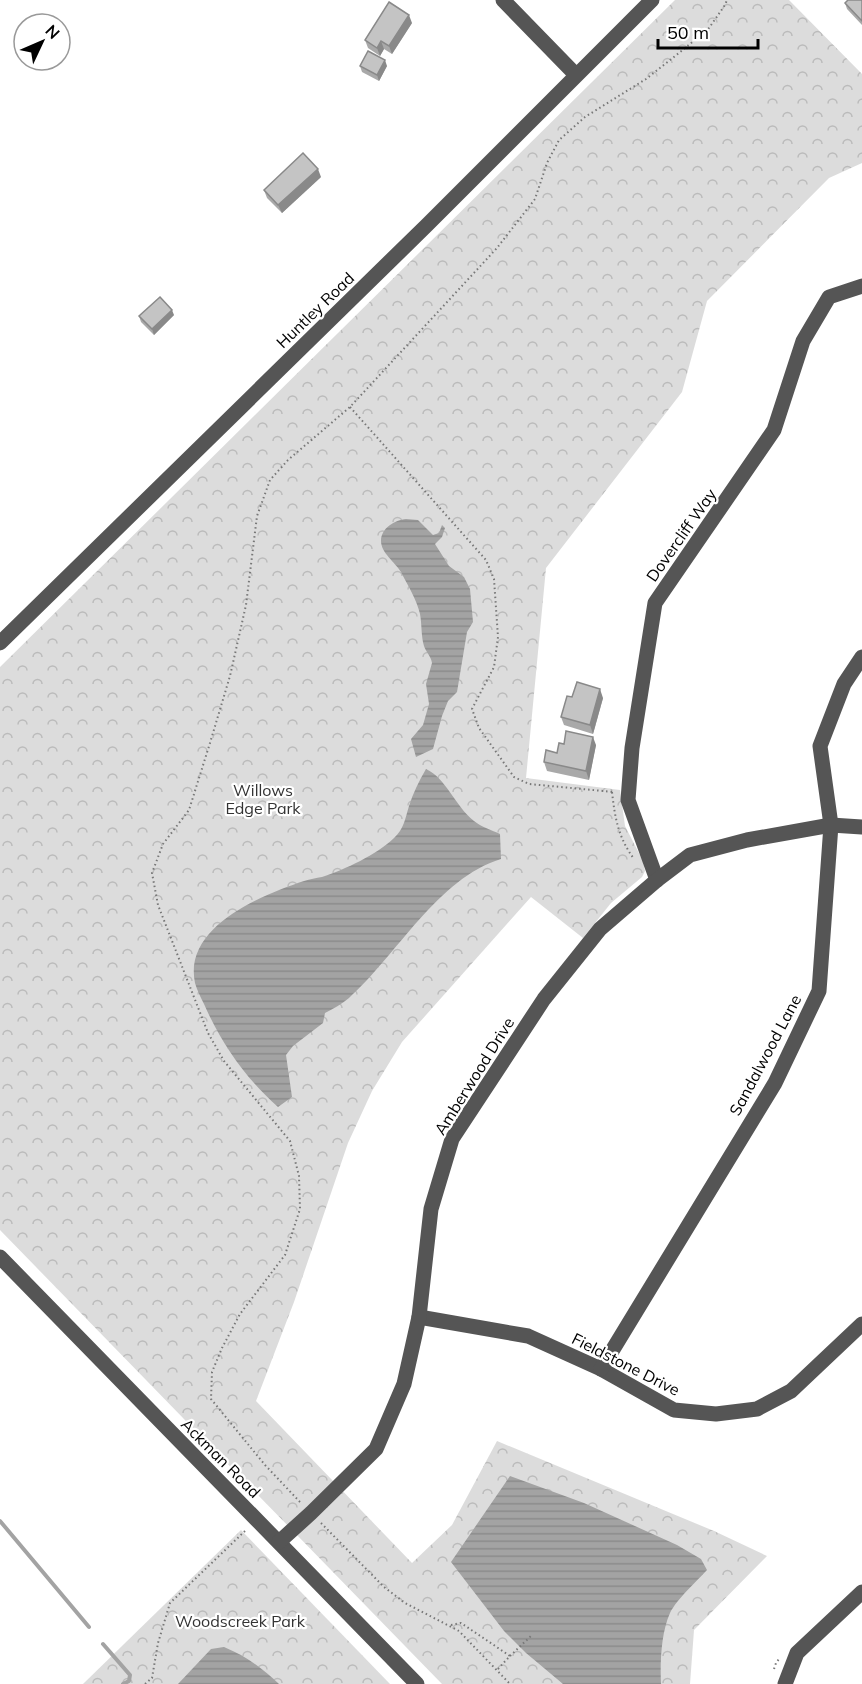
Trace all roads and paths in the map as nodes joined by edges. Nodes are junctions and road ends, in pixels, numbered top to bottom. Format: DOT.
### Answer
graph roads {
  1 [pos="503,0"];
  2 [pos="652,0"];
  3 [pos="726,0"];
  4 [pos="576,75"];
  5 [pos="862,285"];
  6 [pos="350,407"];
  7 [pos="0,643"];
  8 [pos="862,657"];
  9 [pos="629,793"];
  10 [pos="831,825"];
  11 [pos="862,827"];
  12 [pos="657,880"];
  13 [pos="0,1257"];
  14 [pos="419,1317"];
  15 [pos="862,1324"];
  16 [pos="602,1369"];
  17 [pos="311,1513"];
  18 [pos="257,1520"];
  19 [pos="279,1542"];
  20 [pos="862,1592"];
  21 [pos="450,1626"];
  22 [pos="531,1636"];
  23 [pos="510,1656"];
  24 [pos="497,1670"];
  25 [pos="145,1684"];
  26 [pos="417,1684"];
  27 [pos="510,1684"];
  28 [pos="785,1684"];
  1 -- 4 [label="street"];
  2 -- 4 [label="street, Huntley Road"];
  3 -- 6 [label="path"];
  4 -- 7 [label="street, Huntley Road"];
  5 -- 9 [label="street, Dovercliff Way"];
  6 -- 9 [label="path"];
  6 -- 17 [label="path"];
  8 -- 10 [label="street, Sandalwood Lane"];
  9 -- 12 [label="street, Dovercliff Way"];
  10 -- 11 [label="street, Amberwood Drive"];
  10 -- 12 [label="street, Amberwood Drive"];
  10 -- 16 [label="street, Sandalwood Lane"];
  12 -- 14 [label="street, Amberwood Drive"];
  13 -- 18 [label="street, Ackman Road"];
  14 -- 16 [label="street, Fieldstone Drive"];
  14 -- 17 [label="street, Amberwood Drive"];
  15 -- 16 [label="street, Fieldstone Drive"];
  17 -- 19 [label="street, Amberwood Drive"];
  17 -- 21 [label="path"];
  18 -- 19 [label="street, Ackman Road"];
  18 -- 25 [label="path"];
  19 -- 26 [label="street, Ackman Road"];
  20 -- 28 [label="street"];
  21 -- 23 [label="path"];
  21 -- 24 [label="path"];
  22 -- 23 [label="path"];
  23 -- 24 [label="path"];
  24 -- 27 [label="path"];
}
